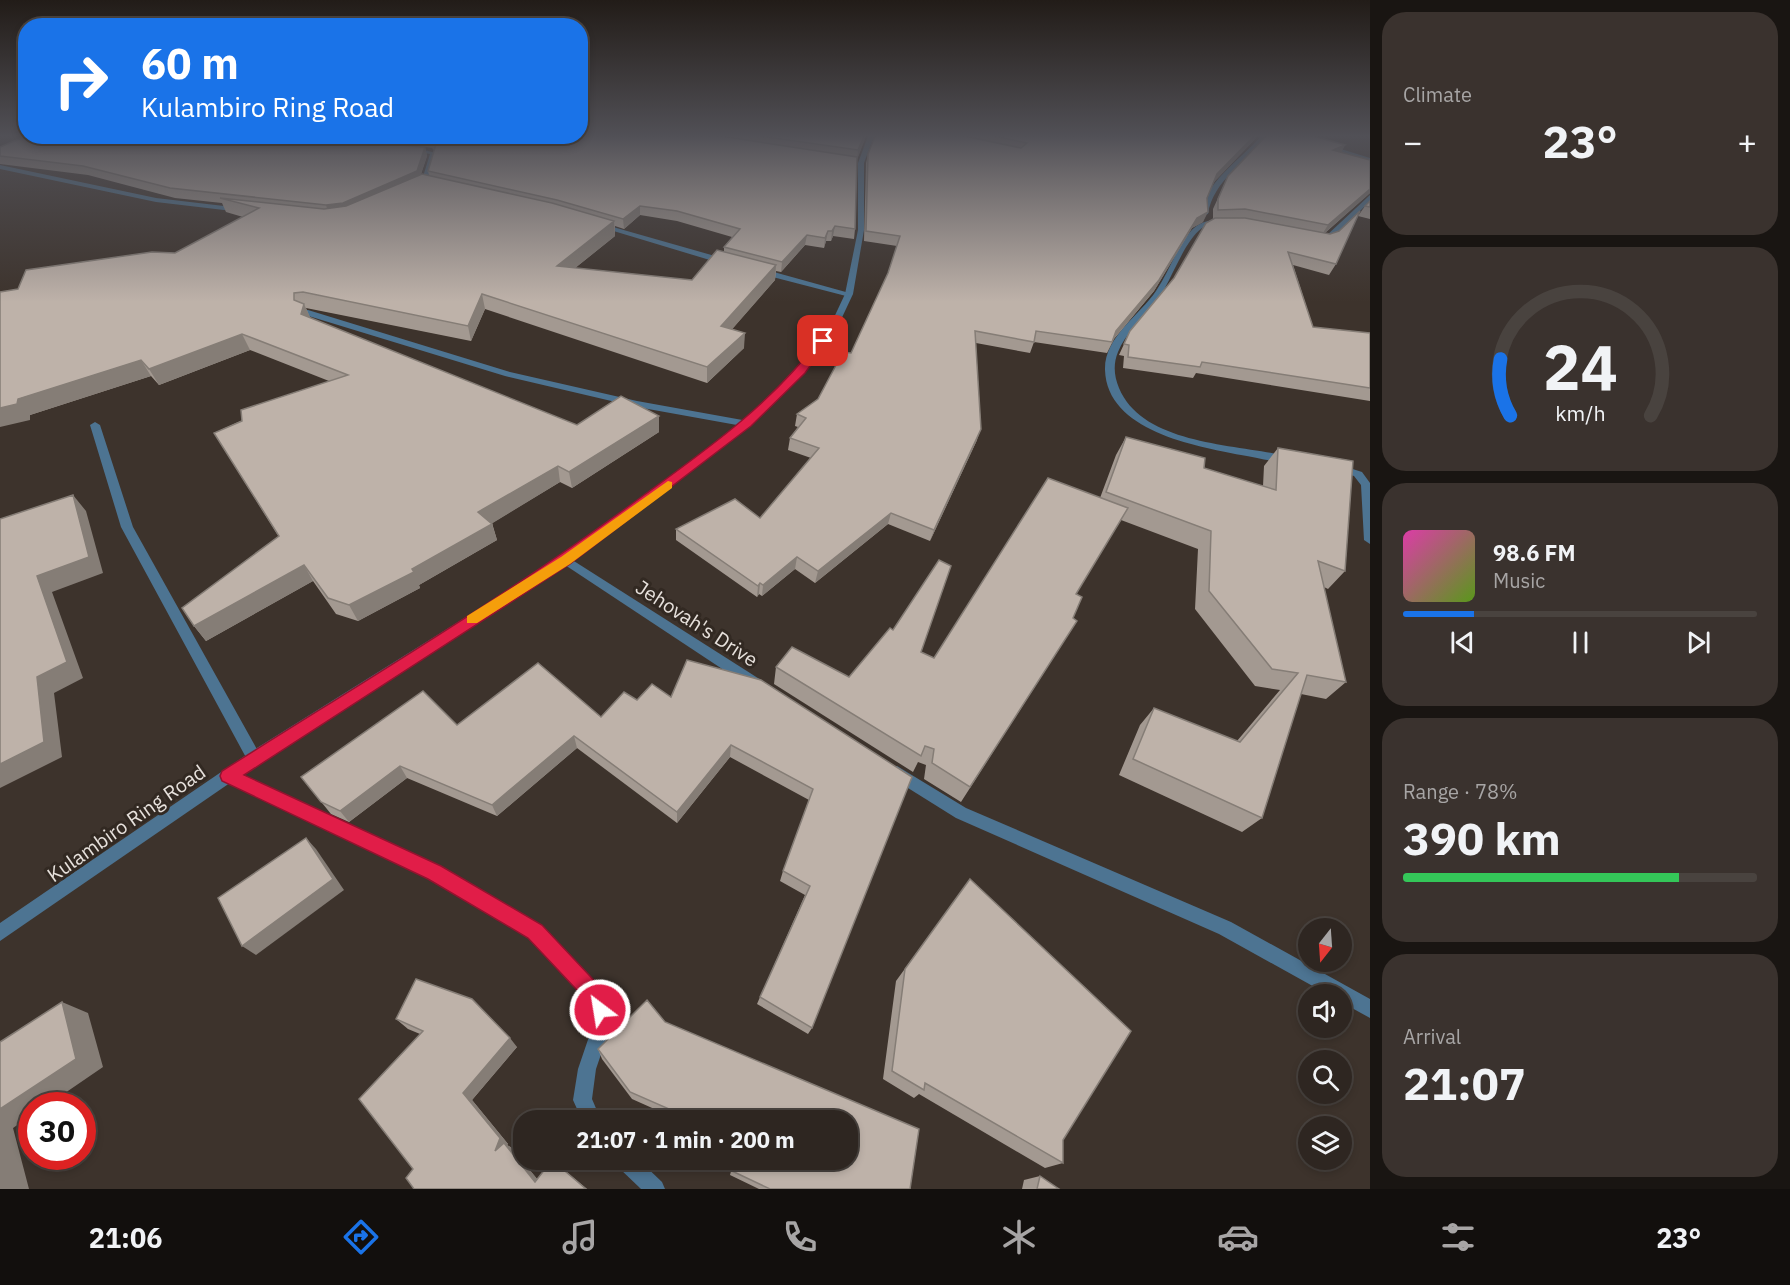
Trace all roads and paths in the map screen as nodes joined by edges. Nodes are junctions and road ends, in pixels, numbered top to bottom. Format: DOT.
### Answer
graph roads {
  1 [pos="116,191"];
  2 [pos="858,191"];
  3 [pos="1214,191"];
  4 [pos="1370,197"];
  5 [pos="248,210"];
  6 [pos="588,222"];
  7 [pos="1227,222"];
  8 [pos="1208,223"];
  9 [pos="1310,238"];
  10 [pos="738,265"];
  11 [pos="749,268"];
  12 [pos="849,294"];
  13 [pos="305,312"];
  14 [pos="748,424"];
  15 [pos="95,425"];
  16 [pos="1302,461"];
  17 [pos="1325,465"];
  18 [pos="1370,540"];
  19 [pos="566,560"];
  20 [pos="764,689"];
  21 [pos="254,758"];
  22 [pos="882,764"];
  23 [pos="228,776"];
  24 [pos="0,933"];
  25 [pos="1370,1009"];
  26 [pos="587,1110"];
  27 [pos="635,1170"];
  28 [pos="655,1189"];
  1 -- 5 [label="street"];
  2 -- 12 [label="street, Kulambiro Ring Road"];
  3 -- 8 [label="street"];
  4 -- 9 [label="street"];
  6 -- 10 [label="street"];
  7 -- 8 [label="street"];
  8 -- 16 [label="street"];
  11 -- 12 [label="street"];
  12 -- 14 [label="street, Kulambiro Ring Road"];
  13 -- 14 [label="street"];
  14 -- 19 [label="street, Kulambiro Ring Road"];
  15 -- 21 [label="street"];
  17 -- 18 [label="street"];
  19 -- 20 [label="street, Jehovah's Drive"];
  19 -- 21 [label="street, Kulambiro Ring Road"];
  21 -- 23 [label="street, Kulambiro Ring Road"];
  22 -- 25 [label="street"];
  23 -- 24 [label="street, Kulambiro Ring Road"];
  23 -- 26 [label="street"];
  27 -- 28 [label="street"];
}
